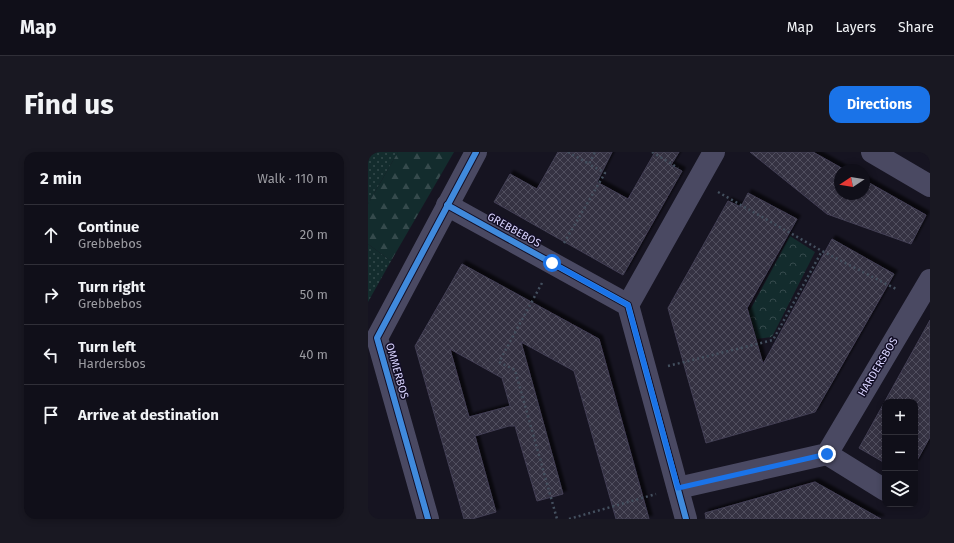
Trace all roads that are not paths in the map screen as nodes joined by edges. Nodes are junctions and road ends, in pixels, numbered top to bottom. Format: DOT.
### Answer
graph roads {
  1 [pos="476,152"];
  2 [pos="714,152"];
  3 [pos="872,152"];
  4 [pos="930,186"];
  5 [pos="448,205"];
  6 [pos="930,280"];
  7 [pos="628,305"];
  8 [pos="373,339"];
  9 [pos="827,454"];
  10 [pos="678,488"];
  11 [pos="882,488"];
  12 [pos="428,519"];
  13 [pos="686,519"];
  1 -- 5 [label="street, OMMERBOS"];
  2 -- 7 [label="street"];
  3 -- 4 [label="street"];
  5 -- 7 [label="street, GREBBEBOS"];
  5 -- 8 [label="street, OMMERBOS"];
  6 -- 9 [label="street, HARDERSBOS"];
  7 -- 10 [label="street"];
  8 -- 12 [label="street, OMMERBOS"];
  9 -- 10 [label="street"];
  9 -- 11 [label="street"];
  10 -- 13 [label="street"];
}
